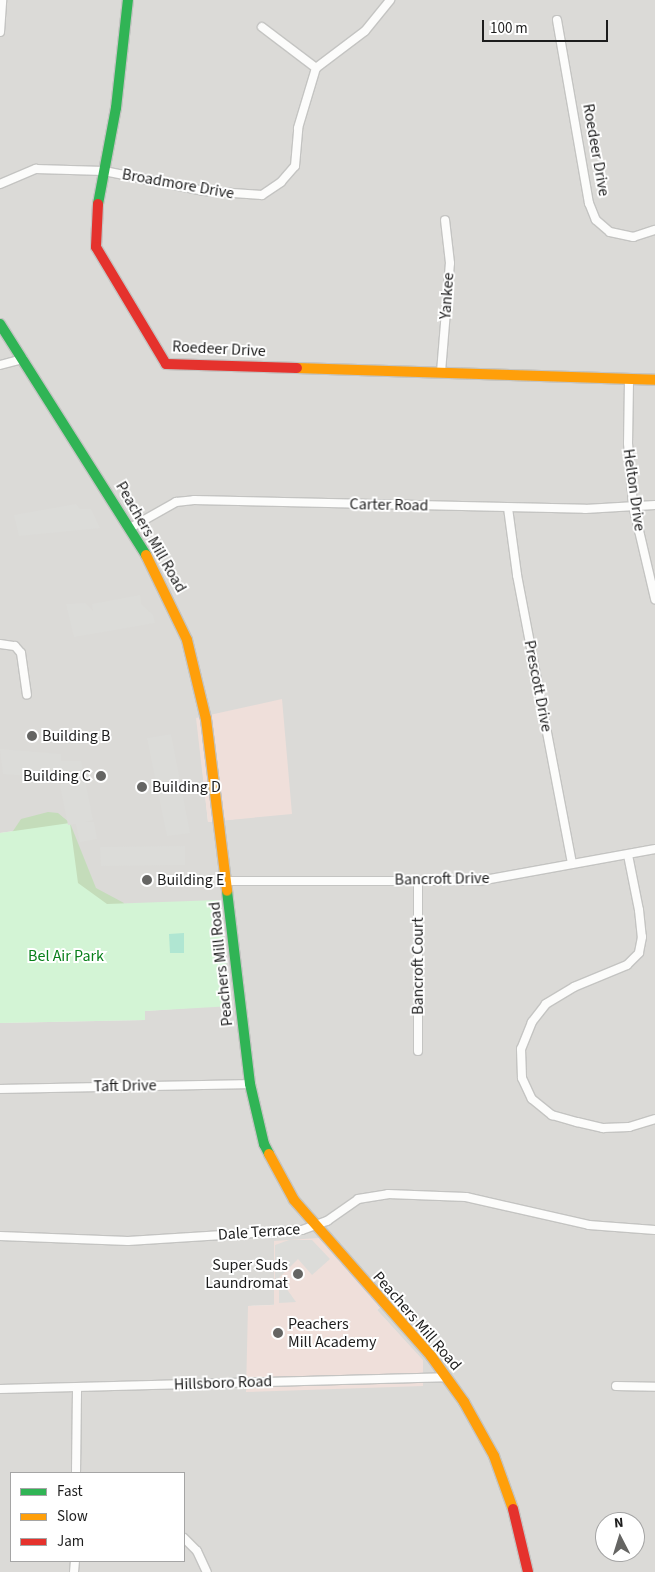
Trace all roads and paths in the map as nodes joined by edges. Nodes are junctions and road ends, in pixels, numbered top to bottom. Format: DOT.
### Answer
graph roads {
  1 [pos="2,0"];
  2 [pos="128,0"];
  3 [pos="390,0"];
  4 [pos="558,20"];
  5 [pos="262,28"];
  6 [pos="0,32"];
  7 [pos="316,68"];
  8 [pos="104,171"];
  9 [pos="0,184"];
  10 [pos="445,220"];
  11 [pos="655,230"];
  12 [pos="0,324"];
  13 [pos="23,359"];
  14 [pos="0,364"];
  15 [pos="441,372"];
  16 [pos="655,380"];
  17 [pos="629,381"];
  18 [pos="633,505"];
  19 [pos="655,505"];
  20 [pos="508,508"];
  21 [pos="130,528"];
  22 [pos="655,598"];
  23 [pos="0,644"];
  24 [pos="27,695"];
  25 [pos="655,850"];
  26 [pos="628,854"];
  27 [pos="572,864"];
  28 [pos="418,880"];
  29 [pos="227,881"];
  30 [pos="418,1052"];
  31 [pos="250,1084"];
  32 [pos="0,1089"];
  33 [pos="655,1119"];
  34 [pos="316,1227"];
  35 [pos="655,1230"];
  36 [pos="0,1236"];
  37 [pos="446,1377"];
  38 [pos="616,1386"];
  39 [pos="655,1387"];
  40 [pos="77,1388"];
  41 [pos="0,1389"];
  42 [pos="76,1472"];
  43 [pos="185,1539"];
  44 [pos="207,1572"];
  45 [pos="528,1572"];
  1 -- 6 [label="street"];
  2 -- 8 [label="main road, Roedeer Drive"];
  3 -- 7 [label="street"];
  4 -- 11 [label="street, Roedeer Drive"];
  5 -- 7 [label="street"];
  7 -- 8 [label="street, Broadmore Drive"];
  8 -- 9 [label="street, Broadmore Drive"];
  8 -- 15 [label="main road, Roedeer Drive"];
  10 -- 15 [label="street, Yankee"];
  12 -- 13 [label="main road, Peachers Mill Road"];
  13 -- 14 [label="street"];
  13 -- 21 [label="main road, Peachers Mill Road"];
  15 -- 17 [label="main road, Roedeer Drive"];
  16 -- 17 [label="main road, Roedeer Drive"];
  17 -- 18 [label="street, Helton Drive"];
  18 -- 19 [label="street, Carter Road"];
  18 -- 20 [label="street, Carter Road"];
  18 -- 22 [label="street, Helton Drive"];
  20 -- 21 [label="street, Carter Road"];
  20 -- 27 [label="street, Prescott Drive"];
  21 -- 29 [label="main road, Peachers Mill Road"];
  23 -- 24 [label="street"];
  25 -- 26 [label="street, Bancroft Drive"];
  26 -- 27 [label="street, Bancroft Drive"];
  26 -- 33 [label="street"];
  27 -- 28 [label="street, Bancroft Drive"];
  28 -- 29 [label="street, Bancroft Drive"];
  28 -- 30 [label="street, Bancroft Court"];
  29 -- 31 [label="main road, Peachers Mill Road"];
  31 -- 32 [label="street, Taft Drive"];
  31 -- 34 [label="main road, Peachers Mill Road"];
  34 -- 35 [label="street, Dale Terrace"];
  34 -- 36 [label="street, Dale Terrace"];
  34 -- 37 [label="main road, Peachers Mill Road"];
  37 -- 40 [label="street, Hillsboro Road"];
  37 -- 45 [label="main road, Peachers Mill Road"];
  38 -- 39 [label="street"];
  40 -- 41 [label="street, Hillsboro Road"];
  40 -- 42 [label="street"];
  43 -- 44 [label="street"];
}
